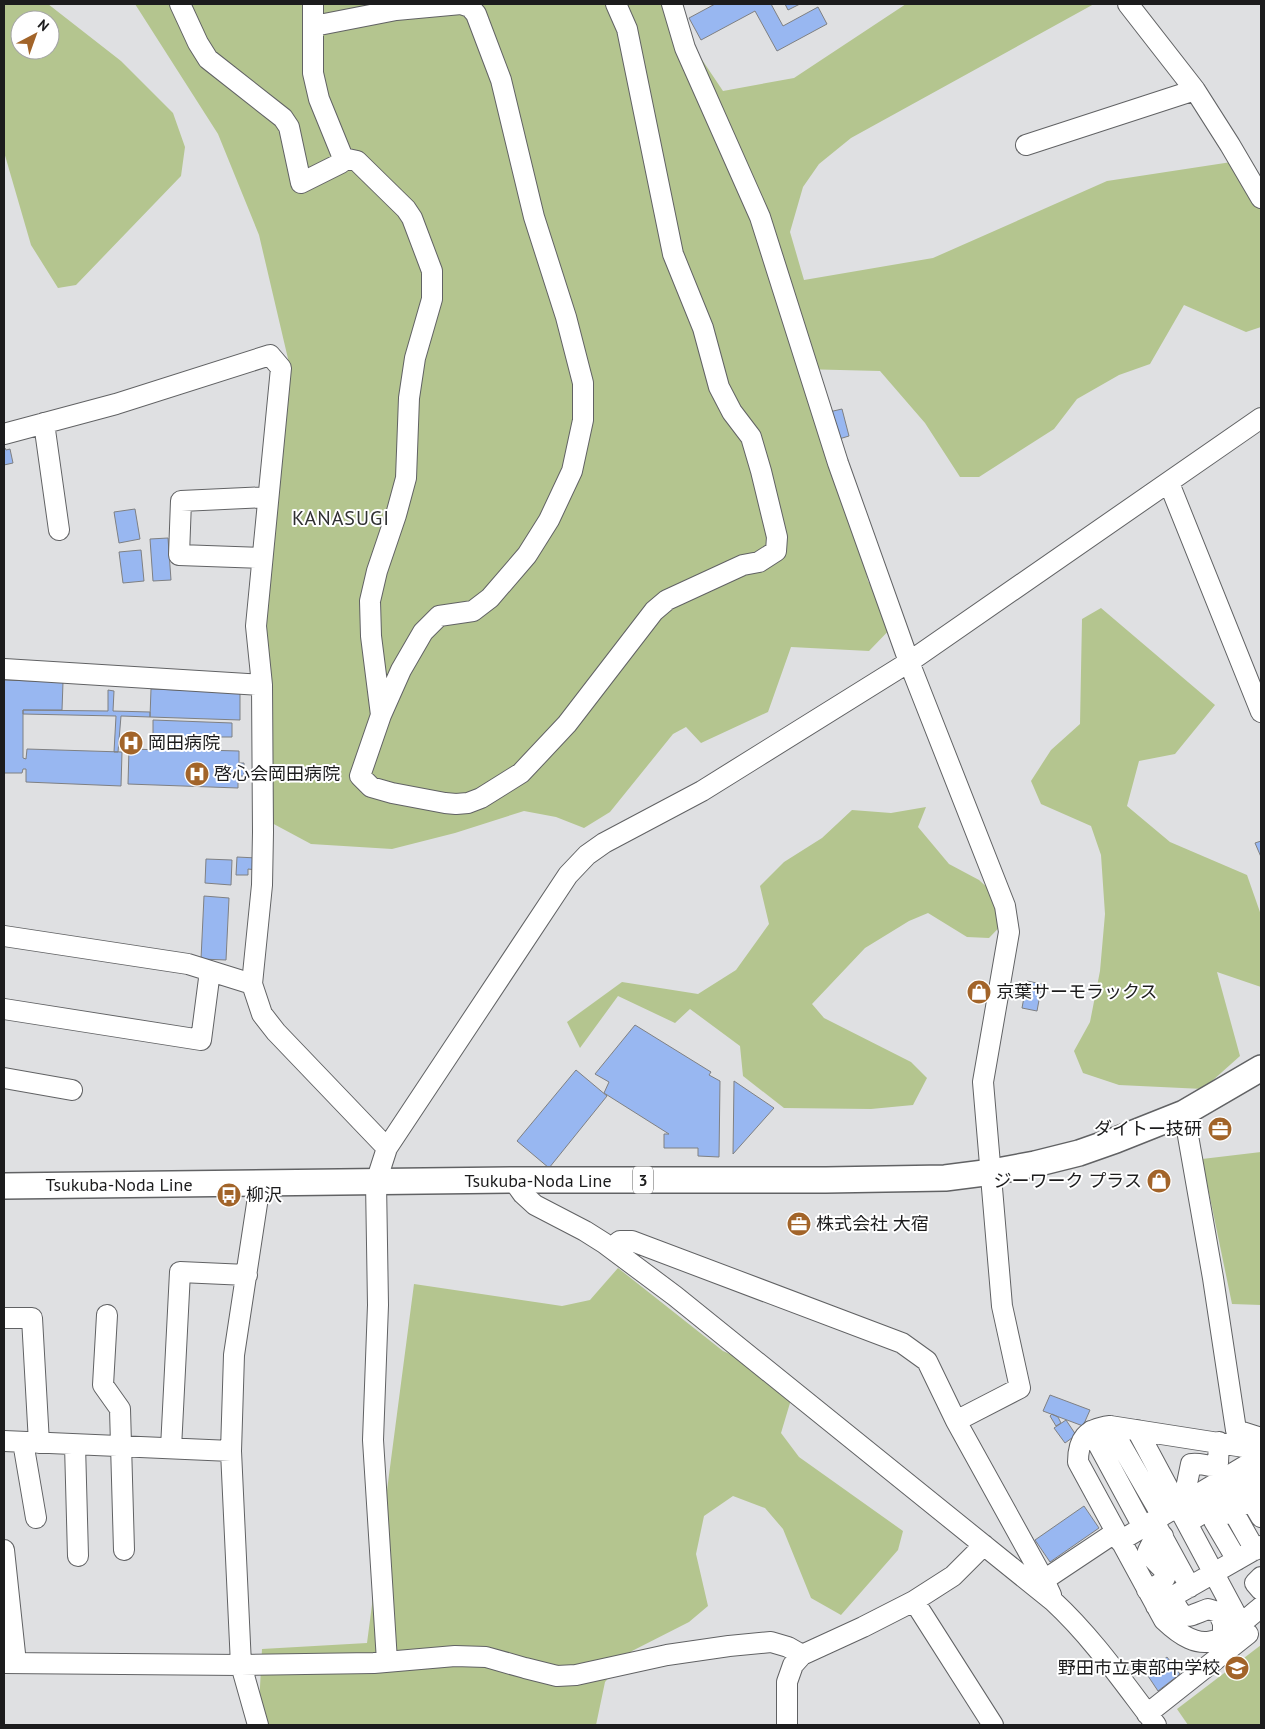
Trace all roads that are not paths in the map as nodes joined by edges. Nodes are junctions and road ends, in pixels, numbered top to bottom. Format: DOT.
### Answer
graph roads {
  1 [pos="180,4"];
  2 [pos="313,4"];
  3 [pos="616,4"];
  4 [pos="672,4"];
  5 [pos="1128,4"];
  6 [pos="314,26"];
  7 [pos="1195,90"];
  8 [pos="1026,145"];
  9 [pos="343,158"];
  10 [pos="1261,198"];
  11 [pos="1261,418"];
  12 [pos="44,424"];
  13 [pos="4,434"];
  14 [pos="1169,483"];
  15 [pos="268,497"];
  16 [pos="59,530"];
  17 [pos="262,558"];
  18 [pos="909,662"];
  19 [pos="4,669"];
  20 [pos="262,685"];
  21 [pos="1261,712"];
  22 [pos="381,715"];
  23 [pos="4,936"];
  24 [pos="210,971"];
  25 [pos="252,984"];
  26 [pos="4,1009"];
  27 [pos="1261,1068"];
  28 [pos="4,1078"];
  29 [pos="72,1090"];
  30 [pos="1184,1113"];
  31 [pos="387,1148"];
  32 [pos="992,1172"];
  33 [pos="513,1180"];
  34 [pos="376,1182"];
  35 [pos="260,1184"];
  36 [pos="4,1186"];
  37 [pos="611,1248"];
  38 [pos="247,1275"];
  39 [pos="107,1315"];
  40 [pos="4,1318"];
  41 [pos="956,1421"];
  42 [pos="1101,1428"];
  43 [pos="1137,1430"];
  44 [pos="22,1442"];
  45 [pos="1219,1442"];
  46 [pos="75,1444"];
  47 [pos="121,1446"];
  48 [pos="170,1448"];
  49 [pos="231,1451"];
  50 [pos="1261,1458"];
  51 [pos="1258,1504"];
  52 [pos="1233,1511"];
  53 [pos="36,1518"];
  54 [pos="1170,1521"];
  55 [pos="1214,1521"];
  56 [pos="1118,1536"];
  57 [pos="984,1545"];
  58 [pos="1259,1548"];
  59 [pos="4,1550"];
  60 [pos="124,1550"];
  61 [pos="78,1556"];
  62 [pos="1237,1560"];
  63 [pos="1214,1573"];
  64 [pos="1261,1577"];
  65 [pos="1044,1580"];
  66 [pos="1190,1587"];
  67 [pos="1261,1590"];
  68 [pos="1159,1598"];
  69 [pos="914,1601"];
  70 [pos="1053,1601"];
  71 [pos="1261,1608"];
  72 [pos="1261,1623"];
  73 [pos="1241,1624"];
  74 [pos="1223,1637"];
  75 [pos="802,1655"];
  76 [pos="386,1661"];
  77 [pos="10,1663"];
  78 [pos="241,1665"];
  79 [pos="1152,1720"];
  80 [pos="258,1725"];
  81 [pos="787,1725"];
  82 [pos="993,1725"];
  1 -- 9 [label="street"];
  2 -- 6 [label="street"];
  3 -- 22 [label="street"];
  4 -- 18 [label="street"];
  5 -- 7 [label="street"];
  6 -- 9 [label="street"];
  6 -- 22 [label="street"];
  7 -- 8 [label="street"];
  7 -- 10 [label="street"];
  9 -- 22 [label="street"];
  11 -- 14 [label="street"];
  12 -- 13 [label="street"];
  12 -- 15 [label="street"];
  12 -- 16 [label="street"];
  14 -- 18 [label="street"];
  14 -- 21 [label="street"];
  15 -- 17 [label="street"];
  15 -- 17 [label="street"];
  17 -- 20 [label="street"];
  18 -- 31 [label="street"];
  18 -- 32 [label="street"];
  19 -- 20 [label="street"];
  20 -- 25 [label="street"];
  23 -- 24 [label="street"];
  24 -- 25 [label="street"];
  24 -- 26 [label="street"];
  25 -- 31 [label="street"];
  27 -- 30 [label="main road, Tsukuba-Noda Line / 3"];
  28 -- 29 [label="street"];
  30 -- 32 [label="main road, Tsukuba-Noda Line / 3"];
  30 -- 50 [label="street"];
  31 -- 34 [label="street"];
  32 -- 33 [label="main road, Tsukuba-Noda Line / 3"];
  32 -- 41 [label="street"];
  33 -- 34 [label="main road, Tsukuba-Noda Line / 3"];
  33 -- 37 [label="street"];
  34 -- 35 [label="main road, Tsukuba-Noda Line / 3"];
  34 -- 76 [label="street"];
  35 -- 36 [label="main road, Tsukuba-Noda Line / 3"];
  35 -- 38 [label="street"];
  37 -- 41 [label="street"];
  37 -- 57 [label="street"];
  38 -- 48 [label="street"];
  38 -- 49 [label="street"];
  39 -- 47 [label="street"];
  40 -- 44 [label="street"];
  41 -- 65 [label="street"];
  42 -- 43 [label="street"];
  42 -- 54 [label="street"];
  42 -- 56 [label="street"];
  43 -- 45 [label="street"];
  43 -- 54 [label="street"];
  44 -- 46 [label="street"];
  44 -- 53 [label="street"];
  45 -- 50 [label="street"];
  45 -- 54 [label="street"];
  46 -- 47 [label="street"];
  46 -- 61 [label="street"];
  47 -- 48 [label="street"];
  47 -- 60 [label="street"];
  48 -- 49 [label="street"];
  49 -- 78 [label="street"];
  50 -- 54 [label="street"];
  51 -- 52 [label="street"];
  52 -- 55 [label="street"];
  52 -- 58 [label="street"];
  54 -- 55 [label="street"];
  54 -- 56 [label="street"];
  54 -- 63 [label="street"];
  54 -- 66 [label="street"];
  54 -- 68 [label="street"];
  55 -- 62 [label="street"];
  56 -- 65 [label="street"];
  56 -- 68 [label="street"];
  57 -- 69 [label="street"];
  57 -- 70 [label="street"];
  58 -- 62 [label="street"];
  59 -- 77 [label="street"];
  62 -- 63 [label="street"];
  63 -- 66 [label="street"];
  63 -- 73 [label="street"];
  64 -- 67 [label="street"];
  65 -- 70 [label="street"];
  66 -- 68 [label="street"];
  68 -- 74 [label="street"];
  68 -- 74 [label="street"];
  69 -- 75 [label="street"];
  69 -- 82 [label="street"];
  70 -- 79 [label="street"];
  71 -- 73 [label="street"];
  72 -- 79 [label="street"];
  73 -- 74 [label="street"];
  75 -- 76 [label="street"];
  75 -- 81 [label="street"];
  76 -- 78 [label="street"];
  77 -- 78 [label="street"];
  78 -- 80 [label="street"];
}
